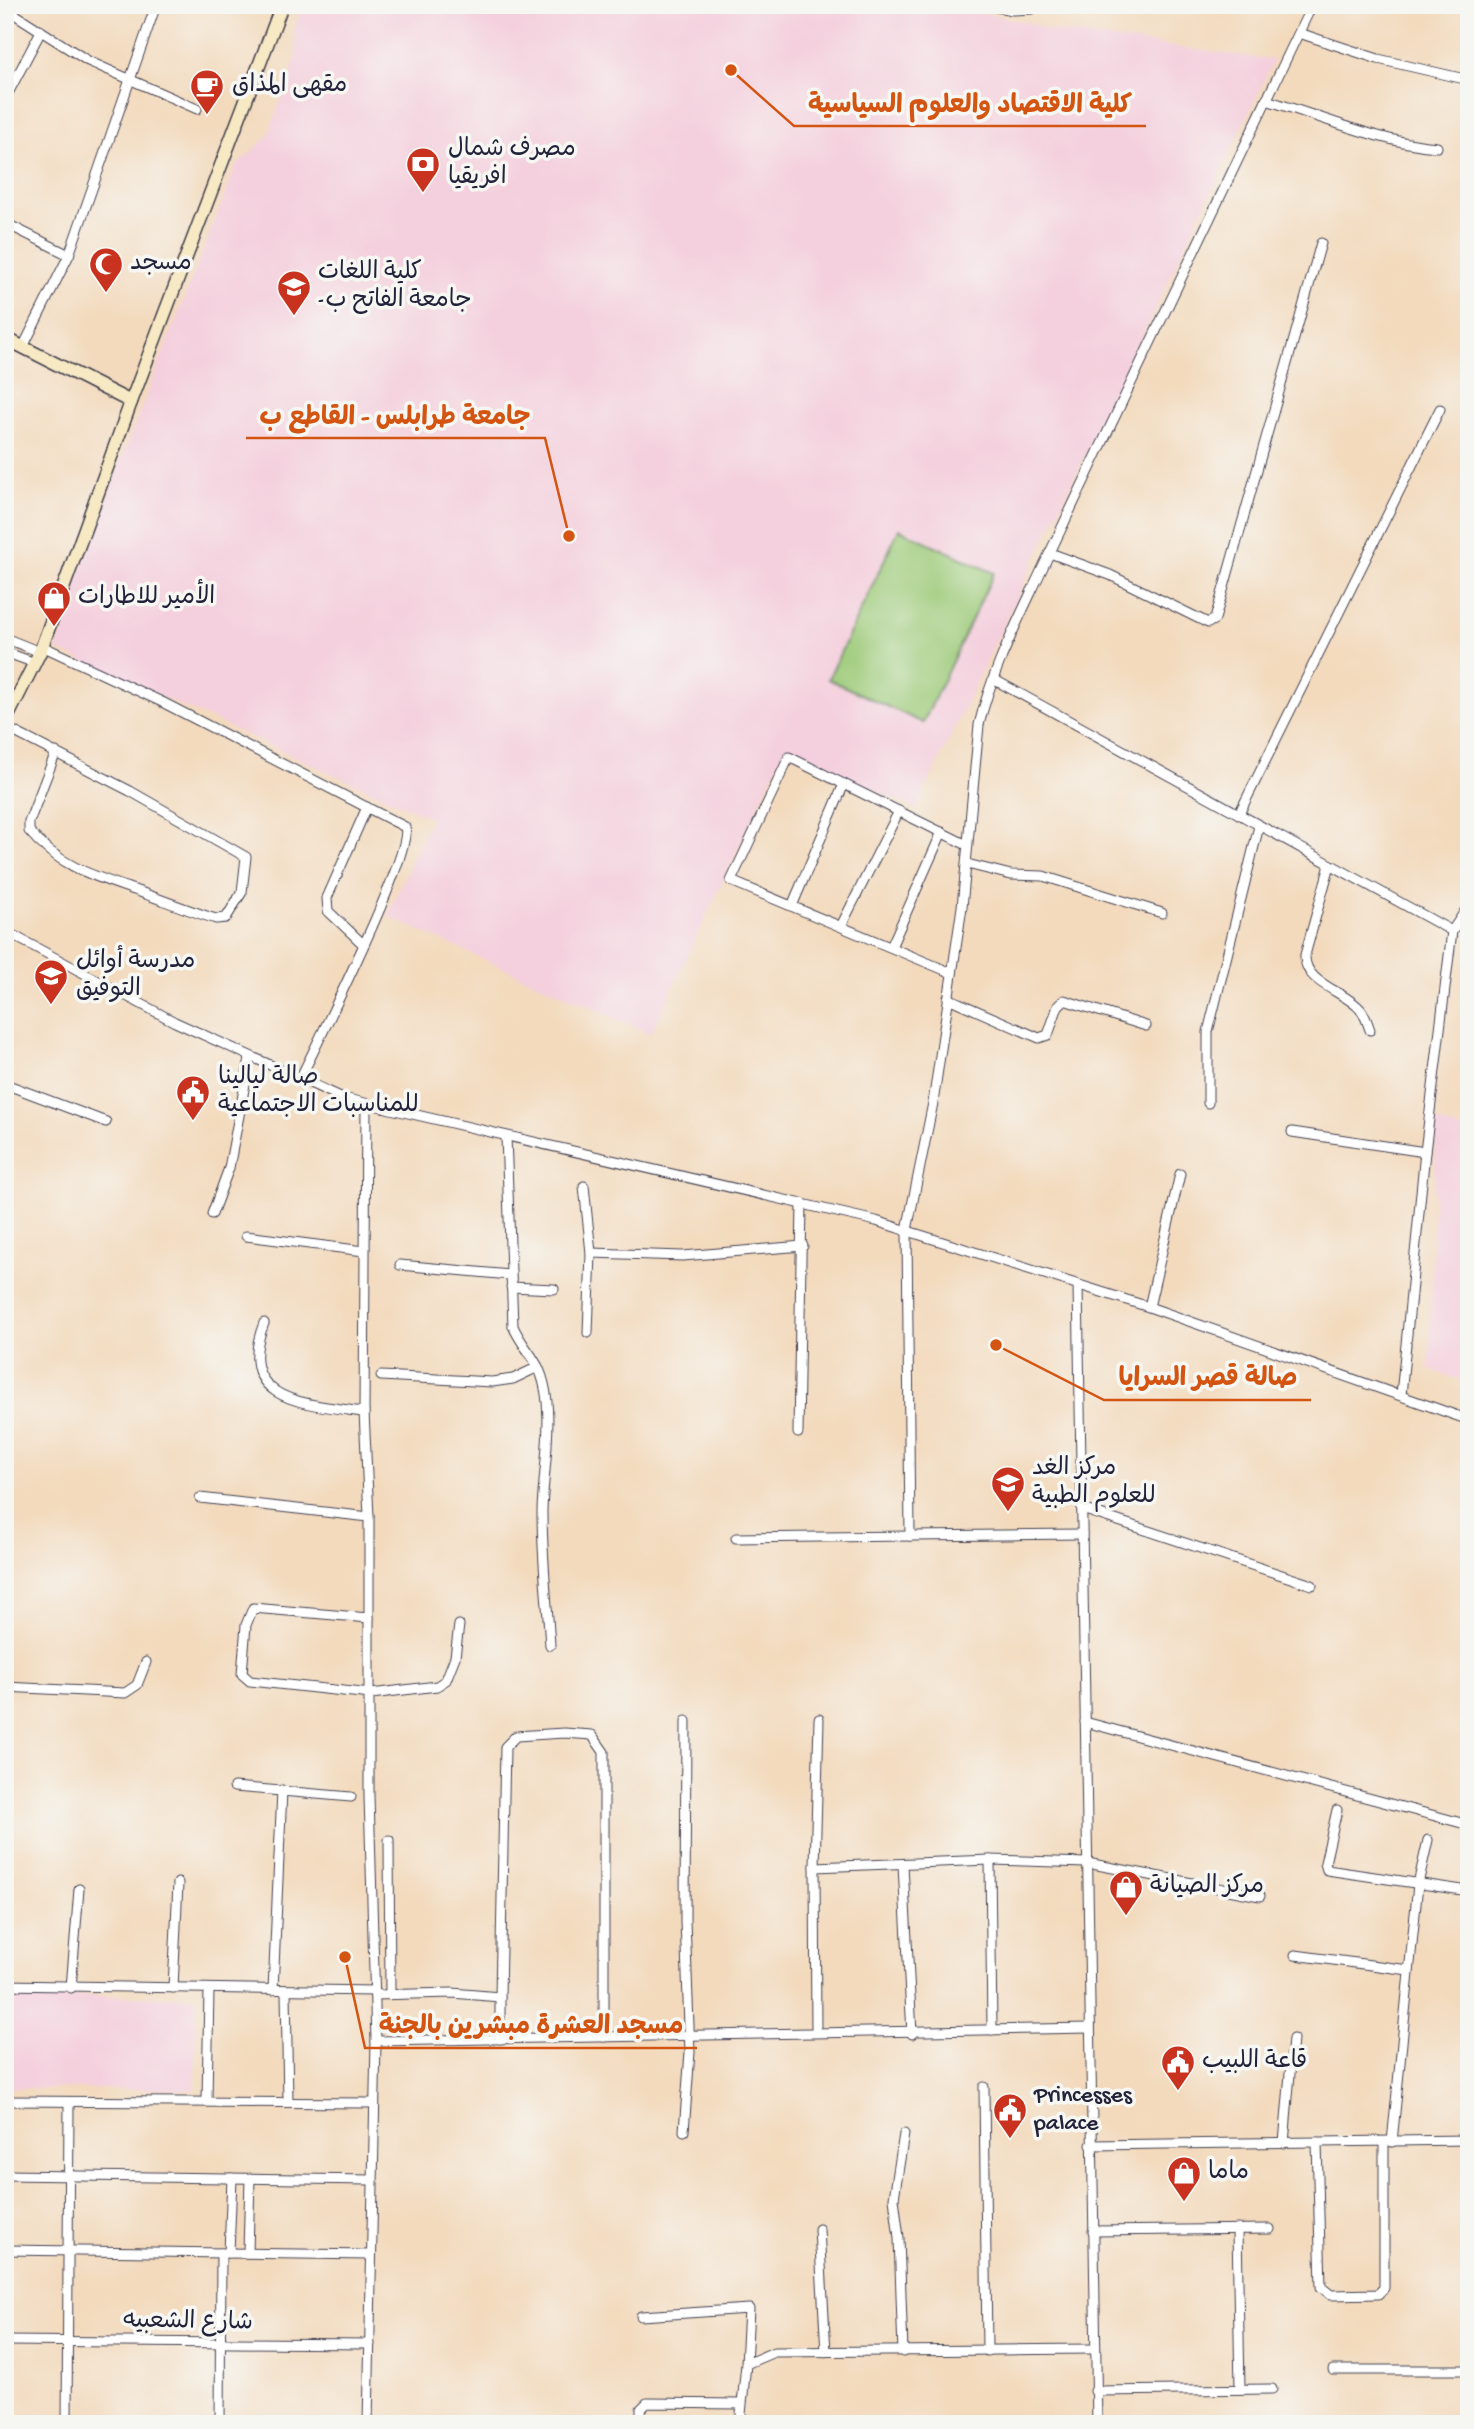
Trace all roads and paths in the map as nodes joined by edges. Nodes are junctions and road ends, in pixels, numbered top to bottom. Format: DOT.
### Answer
graph roads {
  1 [pos="156,5"];
  2 [pos="282,5"];
  3 [pos="987,5"];
  4 [pos="1035,5"];
  5 [pos="1312,5"];
  6 [pos="5,8"];
  7 [pos="41,31"];
  8 [pos="1299,33"];
  9 [pos="130,79"];
  10 [pos="1469,80"];
  11 [pos="5,99"];
  12 [pos="1266,100"];
  13 [pos="197,109"];
  14 [pos="1437,147"];
  15 [pos="5,223"];
  16 [pos="1321,243"];
  17 [pos="69,255"];
  18 [pos="5,338"];
  19 [pos="23,347"];
  20 [pos="131,402"];
  21 [pos="1440,409"];
  22 [pos="1050,553"];
  23 [pos="5,638"];
  24 [pos="5,652"];
  25 [pos="39,654"];
  26 [pos="993,680"];
  27 [pos="5,724"];
  28 [pos="56,752"];
  29 [pos="845,784"];
  30 [pos="367,807"];
  31 [pos="899,811"];
  32 [pos="1239,814"];
  33 [pos="1259,826"];
  34 [pos="942,832"];
  35 [pos="967,845"];
  36 [pos="967,864"];
  37 [pos="1330,865"];
  38 [pos="1469,905"];
  39 [pos="792,906"];
  40 [pos="1162,913"];
  41 [pos="841,926"];
  42 [pos="5,931"];
  43 [pos="1452,931"];
  44 [pos="363,944"];
  45 [pos="891,947"];
  46 [pos="953,973"];
  47 [pos="948,998"];
  48 [pos="1146,1026"];
  49 [pos="1370,1031"];
  50 [pos="250,1058"];
  51 [pos="299,1081"];
  52 [pos="5,1084"];
  53 [pos="1209,1102"];
  54 [pos="366,1106"];
  55 [pos="106,1122"];
  56 [pos="1292,1132"];
  57 [pos="506,1136"];
  58 [pos="1425,1152"];
  59 [pos="1180,1174"];
  60 [pos="584,1186"];
  61 [pos="802,1203"];
  62 [pos="212,1214"];
  63 [pos="907,1230"];
  64 [pos="246,1236"];
  65 [pos="803,1245"];
  66 [pos="364,1251"];
  67 [pos="590,1253"];
  68 [pos="400,1265"];
  69 [pos="510,1275"];
  70 [pos="1078,1285"];
  71 [pos="511,1287"];
  72 [pos="554,1289"];
  73 [pos="1149,1307"];
  74 [pos="264,1323"];
  75 [pos="588,1333"];
  76 [pos="538,1367"];
  77 [pos="380,1376"];
  78 [pos="1401,1395"];
  79 [pos="364,1412"];
  80 [pos="1469,1419"];
  81 [pos="798,1433"];
  82 [pos="200,1499"];
  83 [pos="1082,1509"];
  84 [pos="369,1517"];
  85 [pos="1082,1534"];
  86 [pos="910,1536"];
  87 [pos="736,1538"];
  88 [pos="1312,1585"];
  89 [pos="369,1618"];
  90 [pos="459,1625"];
  91 [pos="550,1645"];
  92 [pos="146,1662"];
  93 [pos="5,1687"];
  94 [pos="371,1694"];
  95 [pos="819,1719"];
  96 [pos="686,1721"];
  97 [pos="1085,1722"];
  98 [pos="234,1787"];
  99 [pos="282,1790"];
  100 [pos="352,1797"];
  101 [pos="1337,1810"];
  102 [pos="1469,1825"];
  103 [pos="389,1840"];
  104 [pos="1428,1840"];
  105 [pos="990,1860"];
  106 [pos="1087,1863"];
  107 [pos="903,1865"];
  108 [pos="815,1867"];
  109 [pos="178,1884"];
  110 [pos="1418,1884"];
  111 [pos="79,1889"];
  112 [pos="1469,1891"];
  113 [pos="1259,1896"];
  114 [pos="1295,1955"];
  115 [pos="1409,1970"];
  116 [pos="5,1985"];
  117 [pos="71,1988"];
  118 [pos="173,1988"];
  119 [pos="209,1989"];
  120 [pos="273,1990"];
  121 [pos="286,1991"];
  122 [pos="375,1993"];
  123 [pos="390,1994"];
  124 [pos="500,1997"];
  125 [pos="1090,2028"];
  126 [pos="992,2030"];
  127 [pos="816,2032"];
  128 [pos="912,2034"];
  129 [pos="690,2036"];
  130 [pos="604,2037"];
  131 [pos="500,2039"];
  132 [pos="1293,2039"];
  133 [pos="376,2041"];
  134 [pos="984,2087"];
  135 [pos="5,2101"];
  136 [pos="207,2101"];
  137 [pos="69,2102"];
  138 [pos="288,2102"];
  139 [pos="373,2103"];
  140 [pos="684,2131"];
  141 [pos="904,2134"];
  142 [pos="1469,2140"];
  143 [pos="1317,2142"];
  144 [pos="1388,2142"];
  145 [pos="1284,2143"];
  146 [pos="1091,2145"];
  147 [pos="5,2175"];
  148 [pos="70,2176"];
  149 [pos="232,2178"];
  150 [pos="250,2178"];
  151 [pos="372,2180"];
  152 [pos="819,2229"];
  153 [pos="1237,2229"];
  154 [pos="1270,2229"];
  155 [pos="1093,2231"];
  156 [pos="5,2250"];
  157 [pos="70,2251"];
  158 [pos="225,2253"];
  159 [pos="248,2253"];
  160 [pos="371,2255"];
  161 [pos="641,2316"];
  162 [pos="5,2341"];
  163 [pos="70,2341"];
  164 [pos="222,2343"];
  165 [pos="370,2344"];
  166 [pos="1095,2349"];
  167 [pos="987,2351"];
  168 [pos="826,2352"];
  169 [pos="903,2352"];
  170 [pos="746,2364"];
  171 [pos="1333,2370"];
  172 [pos="1469,2370"];
  173 [pos="1240,2389"];
  174 [pos="1272,2389"];
  175 [pos="1095,2391"];
  176 [pos="741,2404"];
  177 [pos="5,2423"];
  178 [pos="38,2424"];
  179 [pos="67,2424"];
  180 [pos="220,2424"];
  181 [pos="368,2424"];
  182 [pos="640,2424"];
  183 [pos="740,2424"];
  184 [pos="1097,2424"];
  1 -- 9 [label="street"];
  2 -- 20 [label="street"];
  3 -- 4 [label="street"];
  5 -- 8 [label="street"];
  6 -- 7 [label="street"];
  7 -- 9 [label="street"];
  7 -- 11 [label="street"];
  8 -- 10 [label="street"];
  8 -- 12 [label="street"];
  9 -- 13 [label="street"];
  9 -- 17 [label="street"];
  12 -- 14 [label="street"];
  12 -- 22 [label="street"];
  15 -- 17 [label="street"];
  16 -- 22 [label="street"];
  17 -- 19 [label="street"];
  18 -- 19 [label="street"];
  19 -- 20 [label="street"];
  20 -- 25 [label="street"];
  21 -- 32 [label="street"];
  22 -- 26 [label="street"];
  23 -- 25 [label="street"];
  24 -- 25 [label="street"];
  25 -- 27 [label="street"];
  25 -- 30 [label="street"];
  26 -- 32 [label="street"];
  26 -- 35 [label="street"];
  27 -- 28 [label="street"];
  28 -- 28 [label="street"];
  29 -- 31 [label="street"];
  29 -- 39 [label="street"];
  29 -- 39 [label="street"];
  30 -- 44 [label="street"];
  30 -- 44 [label="street"];
  31 -- 34 [label="street"];
  31 -- 41 [label="street"];
  32 -- 33 [label="street"];
  33 -- 37 [label="street"];
  33 -- 53 [label="street"];
  34 -- 35 [label="street"];
  34 -- 45 [label="street"];
  35 -- 36 [label="street"];
  36 -- 40 [label="street"];
  36 -- 46 [label="street"];
  37 -- 43 [label="street"];
  37 -- 49 [label="street"];
  38 -- 43 [label="street"];
  39 -- 41 [label="street"];
  41 -- 45 [label="street"];
  42 -- 50 [label="street"];
  43 -- 58 [label="street"];
  44 -- 51 [label="street"];
  45 -- 46 [label="street"];
  46 -- 47 [label="street"];
  47 -- 48 [label="street"];
  47 -- 63 [label="street"];
  50 -- 51 [label="street"];
  50 -- 62 [label="street"];
  51 -- 54 [label="street"];
  52 -- 55 [label="street"];
  54 -- 57 [label="street"];
  54 -- 66 [label="street"];
  56 -- 58 [label="street"];
  57 -- 61 [label="street"];
  57 -- 69 [label="street"];
  58 -- 78 [label="street"];
  59 -- 73 [label="street"];
  60 -- 67 [label="street"];
  61 -- 63 [label="street"];
  61 -- 65 [label="street"];
  63 -- 70 [label="street"];
  63 -- 86 [label="street"];
  64 -- 66 [label="street"];
  65 -- 67 [label="street"];
  65 -- 81 [label="street"];
  66 -- 79 [label="street"];
  67 -- 75 [label="street"];
  68 -- 69 [label="street"];
  69 -- 71 [label="street"];
  70 -- 73 [label="street"];
  70 -- 83 [label="street"];
  71 -- 72 [label="street"];
  71 -- 76 [label="street"];
  73 -- 78 [label="street"];
  74 -- 79 [label="street"];
  76 -- 77 [label="street"];
  76 -- 91 [label="street"];
  78 -- 80 [label="street"];
  79 -- 84 [label="street"];
  82 -- 84 [label="street"];
  83 -- 85 [label="street"];
  83 -- 88 [label="street"];
  84 -- 89 [label="street"];
  85 -- 86 [label="street"];
  85 -- 97 [label="street"];
  86 -- 87 [label="street"];
  89 -- 94 [label="street"];
  89 -- 94 [label="street"];
  90 -- 94 [label="street"];
  92 -- 93 [label="street"];
  94 -- 122 [label="street"];
  95 -- 108 [label="street"];
  96 -- 129 [label="street"];
  97 -- 102 [label="street"];
  97 -- 106 [label="street"];
  98 -- 99 [label="street"];
  99 -- 100 [label="street"];
  99 -- 120 [label="street"];
  101 -- 110 [label="street"];
  103 -- 123 [label="street"];
  104 -- 110 [label="street"];
  105 -- 106 [label="street"];
  105 -- 107 [label="street"];
  105 -- 126 [label="street"];
  106 -- 113 [label="street"];
  106 -- 125 [label="street"];
  107 -- 108 [label="street"];
  107 -- 128 [label="street"];
  108 -- 127 [label="street"];
  109 -- 118 [label="street"];
  110 -- 112 [label="street"];
  110 -- 115 [label="street"];
  111 -- 117 [label="street"];
  114 -- 115 [label="street"];
  115 -- 144 [label="street"];
  116 -- 117 [label="street"];
  117 -- 118 [label="street"];
  118 -- 119 [label="street"];
  119 -- 120 [label="street"];
  119 -- 136 [label="street"];
  120 -- 121 [label="street"];
  121 -- 122 [label="street"];
  121 -- 138 [label="street"];
  122 -- 123 [label="street"];
  122 -- 133 [label="street"];
  123 -- 124 [label="street"];
  124 -- 130 [label="street"];
  124 -- 131 [label="street"];
  125 -- 126 [label="street"];
  125 -- 146 [label="street"];
  126 -- 128 [label="street"];
  127 -- 128 [label="street"];
  127 -- 129 [label="street"];
  129 -- 130 [label="street"];
  129 -- 140 [label="street"];
  130 -- 131 [label="street"];
  131 -- 133 [label="street"];
  132 -- 145 [label="street"];
  133 -- 139 [label="street"];
  134 -- 167 [label="street"];
  135 -- 137 [label="street"];
  136 -- 137 [label="street"];
  136 -- 138 [label="street"];
  137 -- 148 [label="street"];
  138 -- 139 [label="street"];
  139 -- 151 [label="street"];
  141 -- 169 [label="street"];
  142 -- 144 [label="street"];
  143 -- 144 [label="street"];
  143 -- 144 [label="street"];
  143 -- 145 [label="street"];
  145 -- 146 [label="street"];
  146 -- 155 [label="street"];
  147 -- 148 [label="street"];
  148 -- 149 [label="street"];
  148 -- 157 [label="street"];
  149 -- 150 [label="street"];
  149 -- 158 [label="street"];
  150 -- 151 [label="street"];
  150 -- 159 [label="street"];
  151 -- 160 [label="street"];
  152 -- 168 [label="street"];
  153 -- 154 [label="street"];
  153 -- 155 [label="street"];
  153 -- 173 [label="street"];
  155 -- 166 [label="street"];
  156 -- 157 [label="street"];
  157 -- 158 [label="street"];
  157 -- 163 [label="street"];
  158 -- 159 [label="street"];
  158 -- 164 [label="street"];
  159 -- 160 [label="street"];
  160 -- 165 [label="street"];
  161 -- 170 [label="street"];
  162 -- 163 [label="street, شارع الشعبيه"];
  163 -- 164 [label="street, شارع الشعبيه"];
  163 -- 179 [label="street"];
  164 -- 165 [label="street, شارع الشعبيه"];
  164 -- 180 [label="street"];
  165 -- 181 [label="street"];
  166 -- 167 [label="street"];
  166 -- 175 [label="street"];
  167 -- 169 [label="street"];
  168 -- 169 [label="street"];
  168 -- 170 [label="street"];
  170 -- 176 [label="street"];
  171 -- 172 [label="street"];
  173 -- 174 [label="street"];
  173 -- 175 [label="street"];
  175 -- 184 [label="street"];
  176 -- 182 [label="street"];
  176 -- 183 [label="street"];
  177 -- 178 [label="street"];
}
